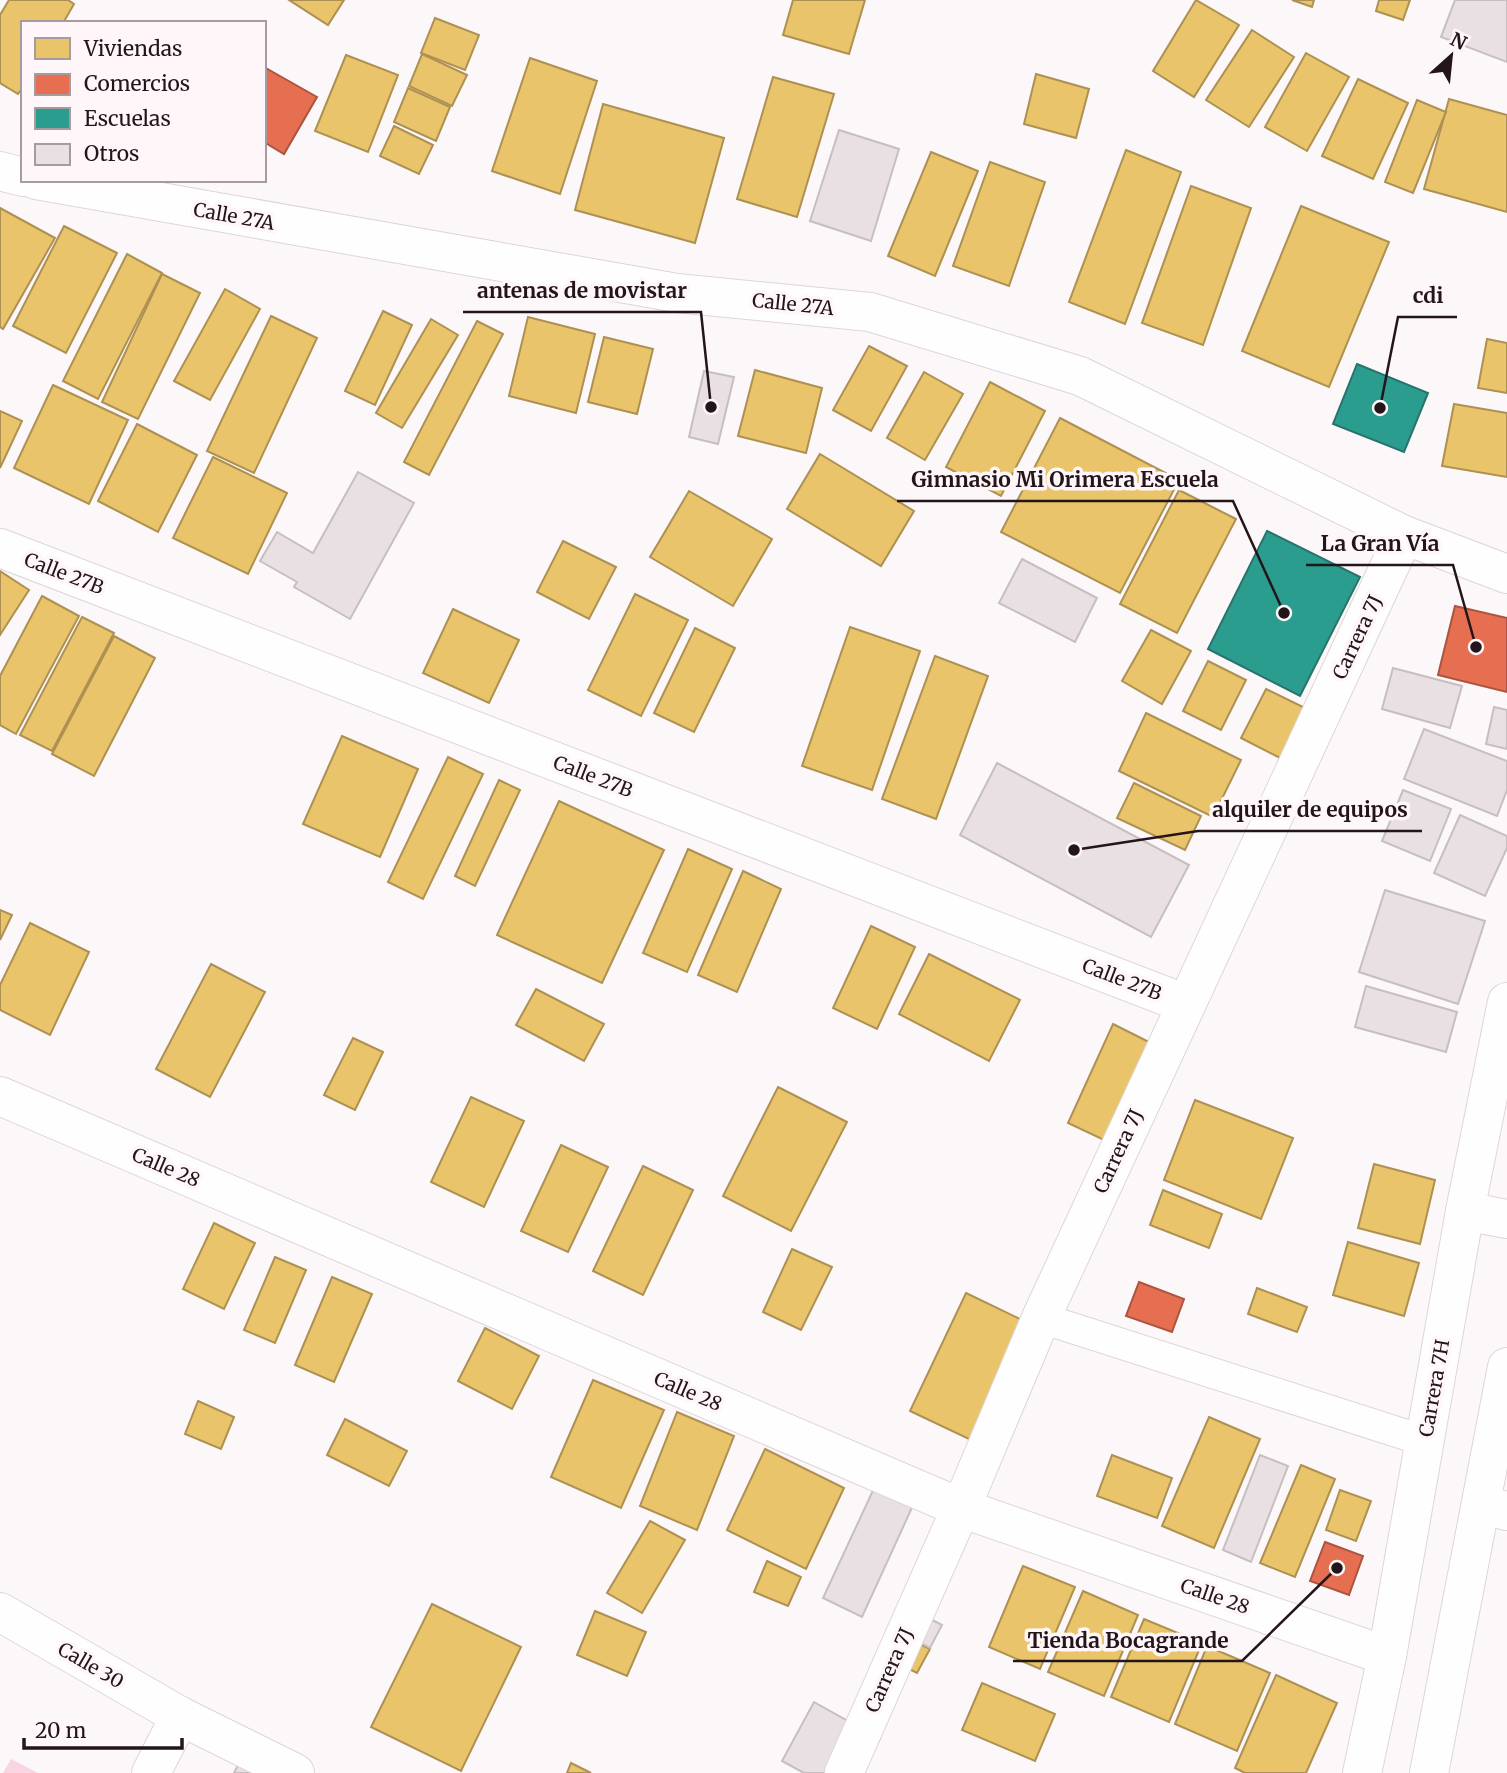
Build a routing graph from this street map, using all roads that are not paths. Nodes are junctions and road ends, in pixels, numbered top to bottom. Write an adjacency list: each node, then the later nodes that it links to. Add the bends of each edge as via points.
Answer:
1 (0, 171): 2 (street)
2 (21, 176)
3 (47, 182): 4 (street, Calle 27A, via 677,293 870,312 1080,376)
4 (1404, 535): 6 (street, Calle 27A); 8 (street, Carrera 7J)
5 (0, 548): 8 (street, Calle 27B)
6 (1507, 574)
7 (1507, 1002): 10 (street, Carrera 7H)
8 (1186, 1003): 12 (street, Carrera 7J)
9 (0, 1096): 15 (street, Calle 28)
10 (1465, 1211): 11 (street); 14 (street, Carrera 7H)
11 (1507, 1219)
12 (1041, 1318): 14 (lane); 15 (street, Carrera 7J)
13 (1507, 1367): 16 (street)
14 (1424, 1440): 18 (street, Carrera 7H)
15 (961, 1508): 18 (street, Calle 28); 22 (street, Carrera 7J)
16 (1494, 1508): 24 (street)
17 (0, 1612): 19 (street, Calle 30)
18 (1387, 1656): 23 (street, Carrera 7H)
19 (180, 1716): 20 (street); 21 (street, Calle 30)
20 (151, 1773)
21 (295, 1773)
22 (844, 1773)
23 (1362, 1773)
24 (1429, 1773)

